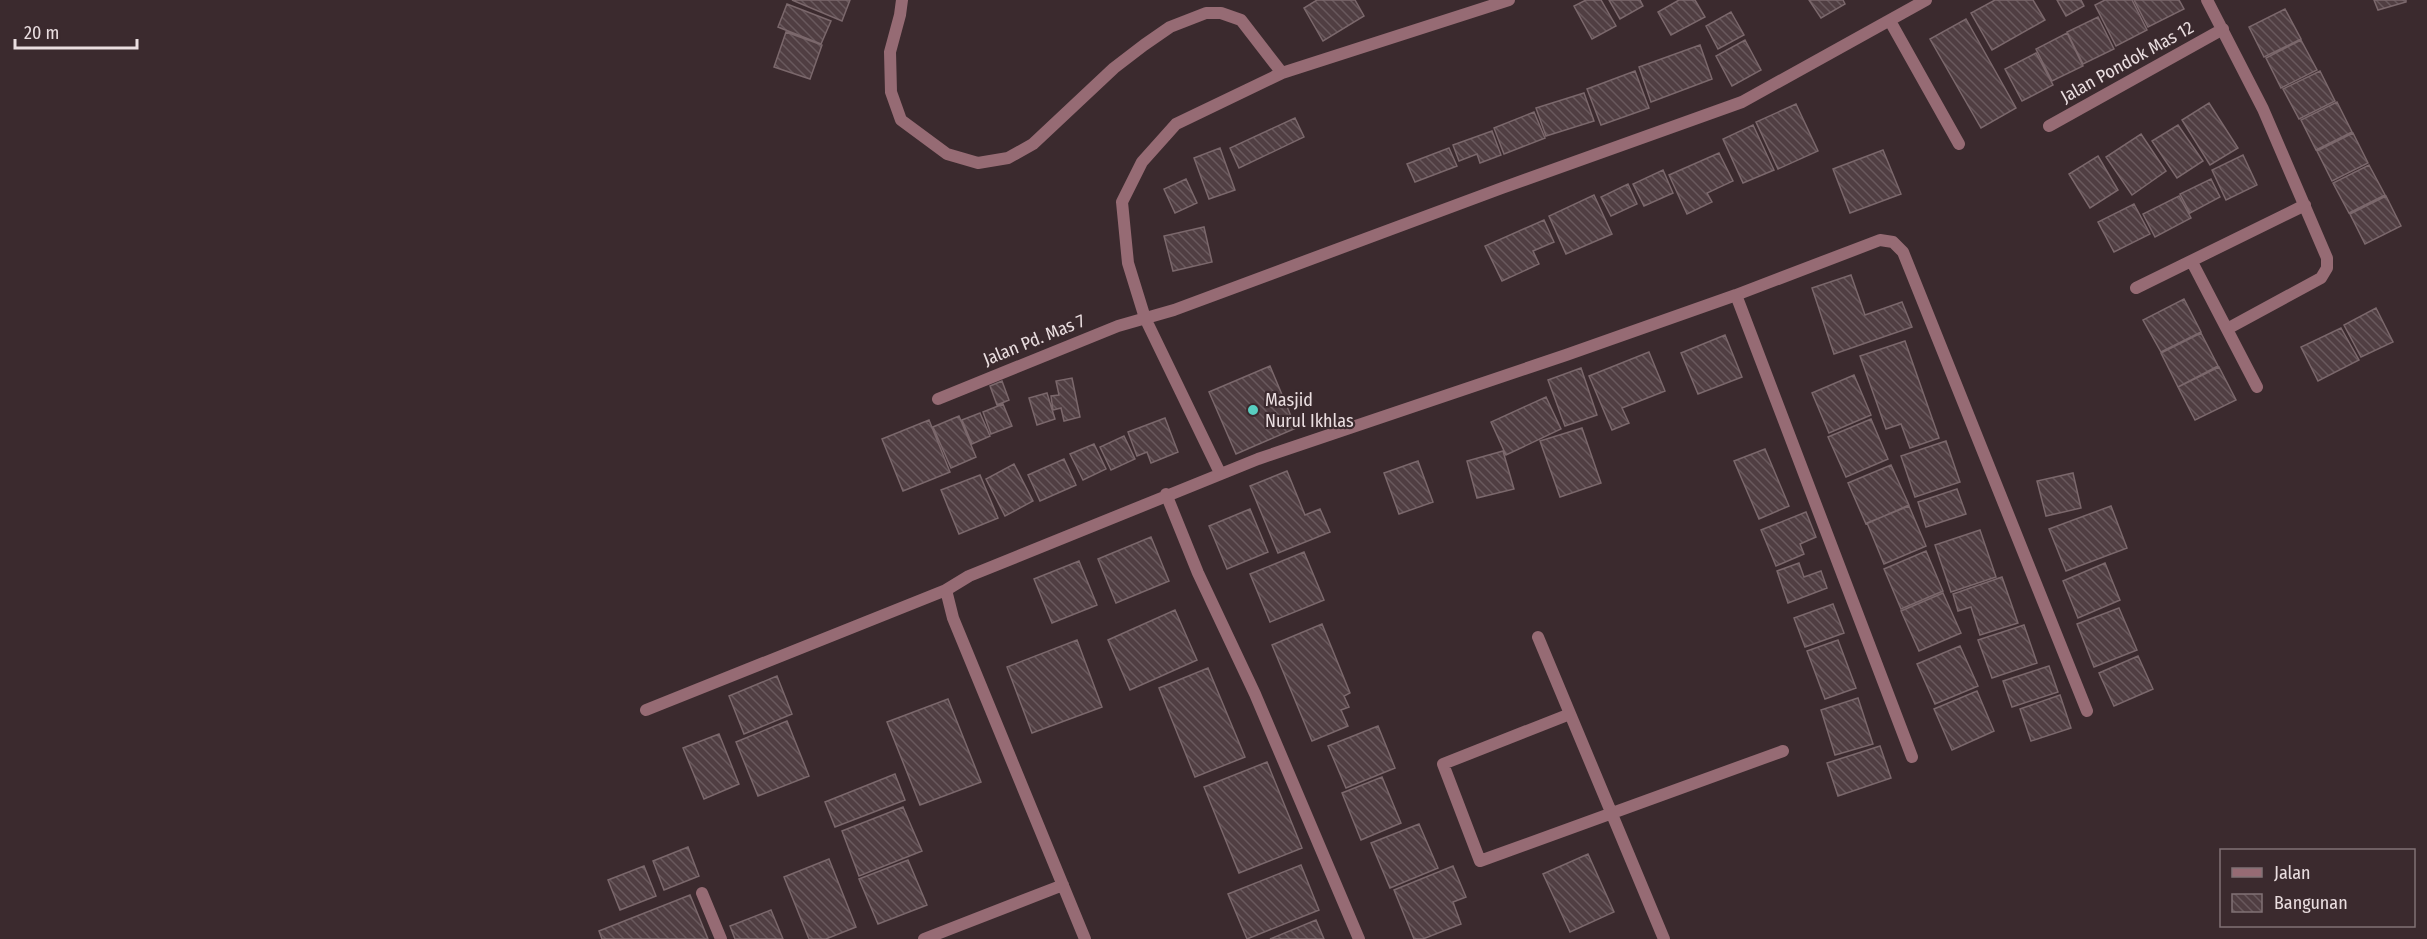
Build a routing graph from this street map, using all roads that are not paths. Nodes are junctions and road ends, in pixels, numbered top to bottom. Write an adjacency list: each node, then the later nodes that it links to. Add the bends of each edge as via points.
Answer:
1 (902, 0): 8 (street, via 890,52 891,92 901,120 948,154 978,163 1008,158 1033,144 1144,45 1170,27 1206,13 1241,20)
2 (1509, 0): 5 (street)
3 (1926, 0): 6 (street, Jalan Pd. Mas 7)
4 (2207, 0): 7 (street)
5 (1490, 3): 8 (street)
6 (1890, 21): 10 (street); 15 (street, Jalan Pd. Mas 7, via 1742,102)
7 (2223, 29): 9 (street, Jalan Pondok Mas 12); 11 (street)
8 (1282, 73): 15 (street, via 1176,124 1142,162 1122,202 1128,263)
9 (2049, 126)
10 (1959, 144)
11 (2305, 205): 12 (street); 16 (street, via 2327,258 2327,268 2320,278)
12 (2192, 262): 13 (street); 16 (street)
13 (2136, 288)
14 (1736, 295): 19 (street); 24 (street, via 1880,240 1887,239 1899,247); 27 (street)
15 (1145, 318): 18 (street, Jalan Pd. Mas 7); 19 (street)
16 (2227, 329): 17 (street)
17 (2257, 387)
18 (938, 399)
19 (1220, 473): 20 (street)
20 (1166, 494): 21 (street, via 969,576); 34 (street)
21 (946, 590): 23 (street); 29 (street, via 953,618)
22 (1538, 637): 25 (street)
23 (646, 710)
24 (2087, 711)
25 (1570, 714): 28 (street); 28 (street, via 1443,764 1480,861)
26 (1783, 751): 28 (street)
27 (1912, 757)
28 (1612, 813): 35 (street)
29 (1063, 885): 32 (street); 33 (street)
30 (702, 893): 31 (street)
31 (721, 939)
32 (924, 939)
33 (1085, 939)
34 (1359, 939)
35 (1664, 939)

